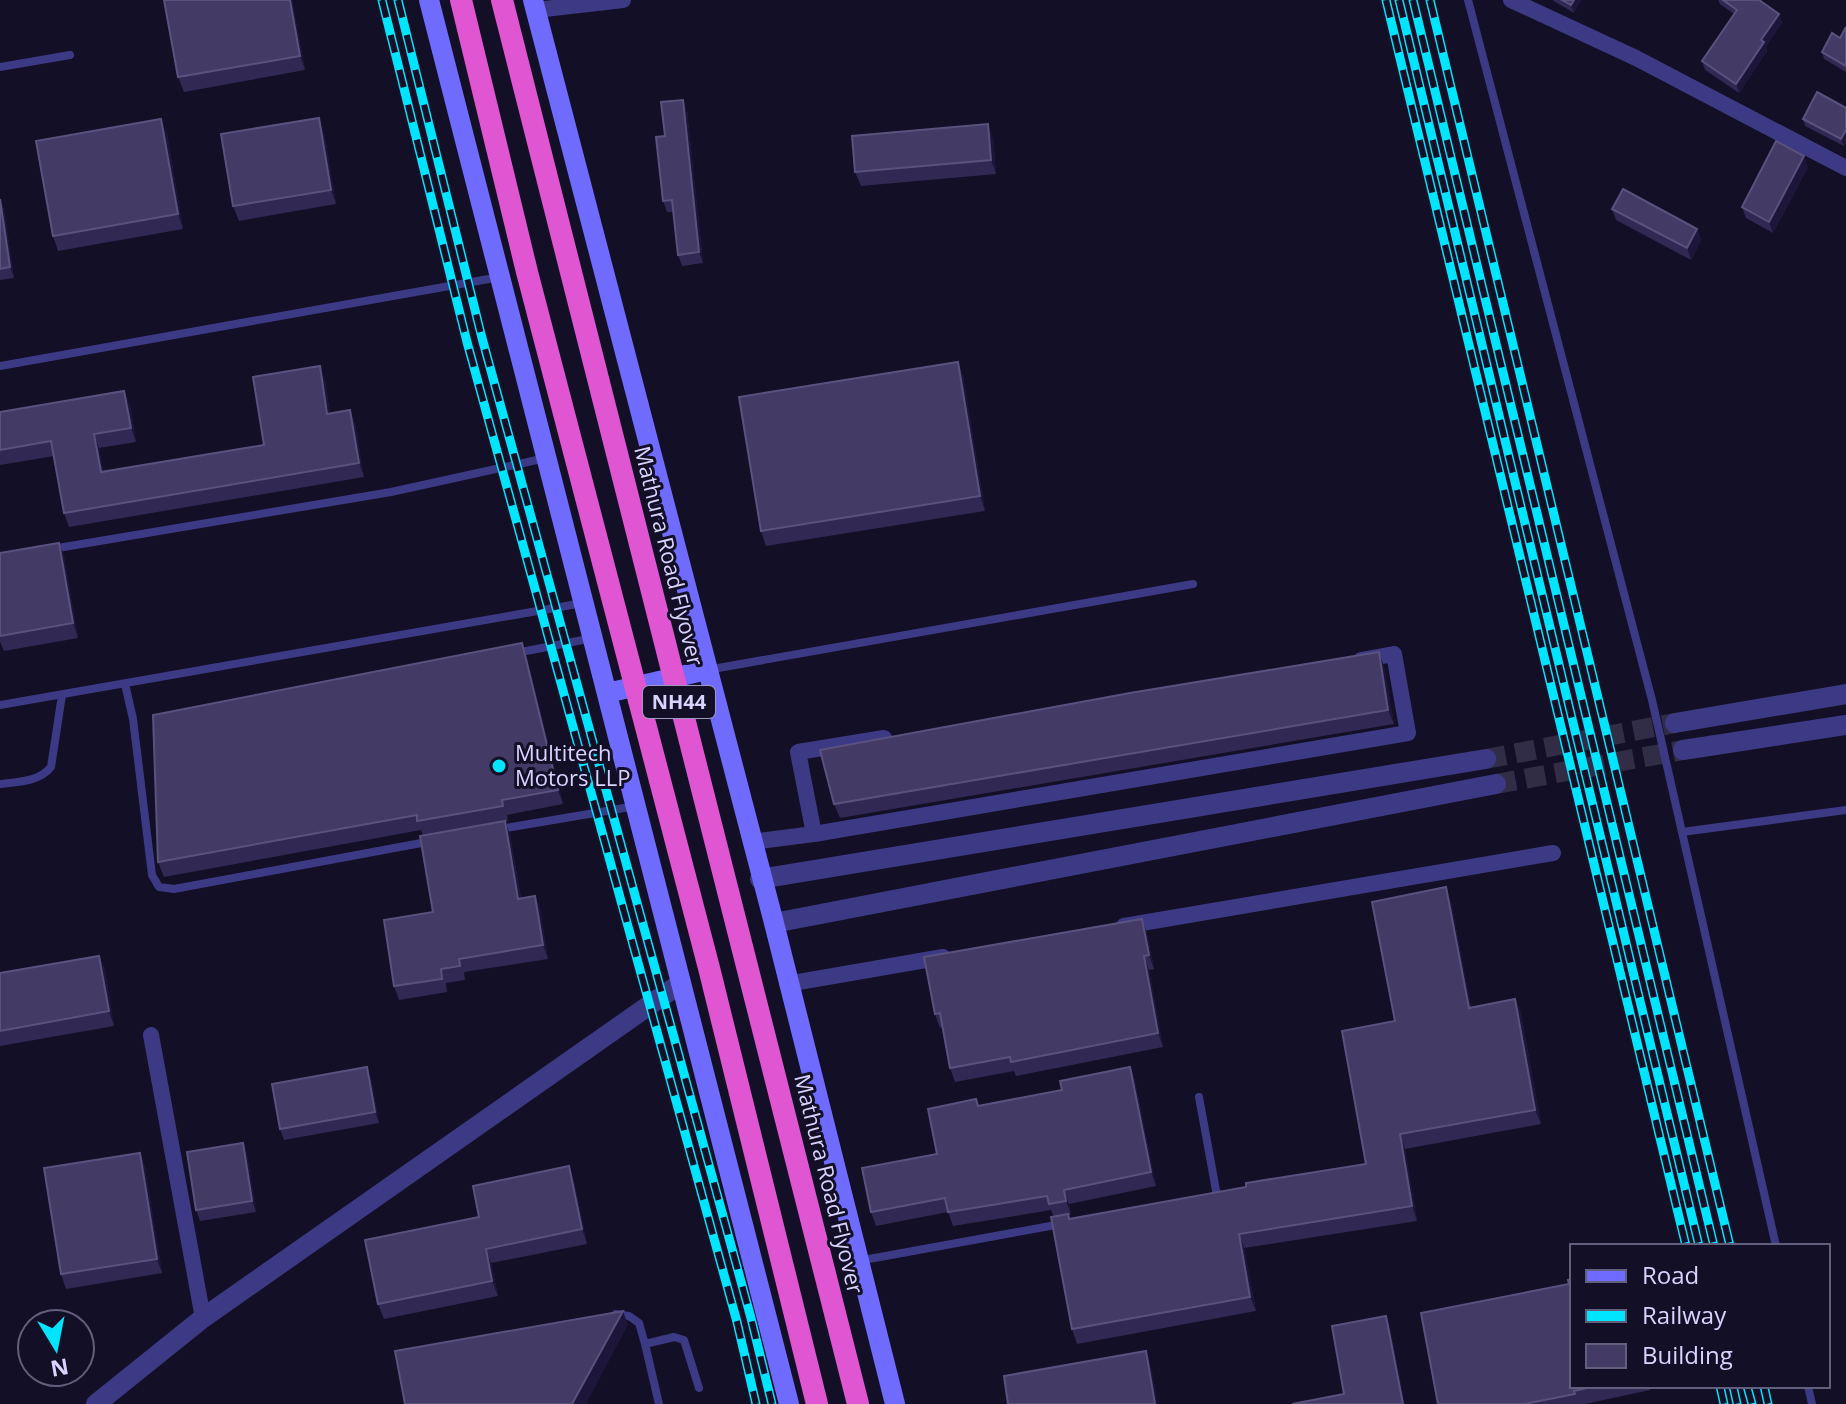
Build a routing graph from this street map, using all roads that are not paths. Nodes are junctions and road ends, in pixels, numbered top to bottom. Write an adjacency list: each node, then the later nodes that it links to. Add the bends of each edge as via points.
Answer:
1 (429, 0): 11 (main road)
2 (461, 0): 62 (highway, NH44)
3 (502, 0): 63 (highway, Mathura Road Flyover / NH44)
4 (623, 0): 7 (street)
5 (1468, 0): 36 (lane)
6 (1511, 0): 10 (street, via 1636,58)
7 (534, 5): 20 (main road)
8 (70, 55): 9 (lane)
9 (0, 67)
10 (1846, 168)
11 (501, 277): 12 (lane); 13 (main road)
12 (0, 366)
13 (547, 458): 14 (lane, via 391,492); 16 (main road)
14 (47, 550)
15 (1193, 584): 20 (lane)
16 (584, 603): 17 (main road); 21 (lane)
17 (593, 638): 18 (lane); 22 (main road)
18 (507, 655)
19 (1347, 662): 37 (street, via 1394,654 1408,733)
20 (707, 670): 22 (main road); 39 (main road)
21 (125, 684): 24 (lane); 38 (lane, via 152,875 159,887 174,889)
22 (607, 693): 33 (main road)
23 (1846, 694): 26 (street)
24 (62, 695): 25 (lane); 31 (lane, via 51,767 36,778)
25 (0, 705)
26 (1675, 723)
27 (1846, 725): 29 (street)
28 (908, 734): 37 (street, via 798,752)
29 (1683, 750)
30 (1486, 759): 41 (street)
31 (0, 784)
32 (1496, 784): 42 (street)
33 (636, 806): 35 (lane); 45 (main road)
34 (1846, 810): 36 (lane)
35 (496, 830)
36 (1682, 832): 53 (lane)
37 (814, 834): 39 (street)
38 (449, 838)
39 (751, 842): 41 (main road)
40 (1553, 853): 43 (street)
41 (760, 879): 42 (main road)
42 (774, 923): 46 (main road)
43 (1115, 928)
44 (959, 954): 46 (street)
45 (681, 983): 56 (street); 61 (main road)
46 (787, 984): 54 (main road)
47 (151, 1035): 56 (street)
48 (1199, 1097): 50 (lane)
49 (1231, 1193): 50 (lane)
50 (1217, 1196): 51 (lane)
51 (1201, 1198)
52 (1064, 1223): 54 (lane)
53 (1776, 1244)
54 (858, 1261): 64 (main road)
55 (599, 1316): 57 (lane, via 629,1316 639,1323)
56 (203, 1318): 59 (street)
57 (645, 1344): 58 (lane, via 674,1337 684,1340); 60 (lane)
58 (699, 1388)
59 (96, 1404)
60 (659, 1404)
61 (789, 1404)
62 (817, 1404)
63 (858, 1404)
64 (895, 1404)

